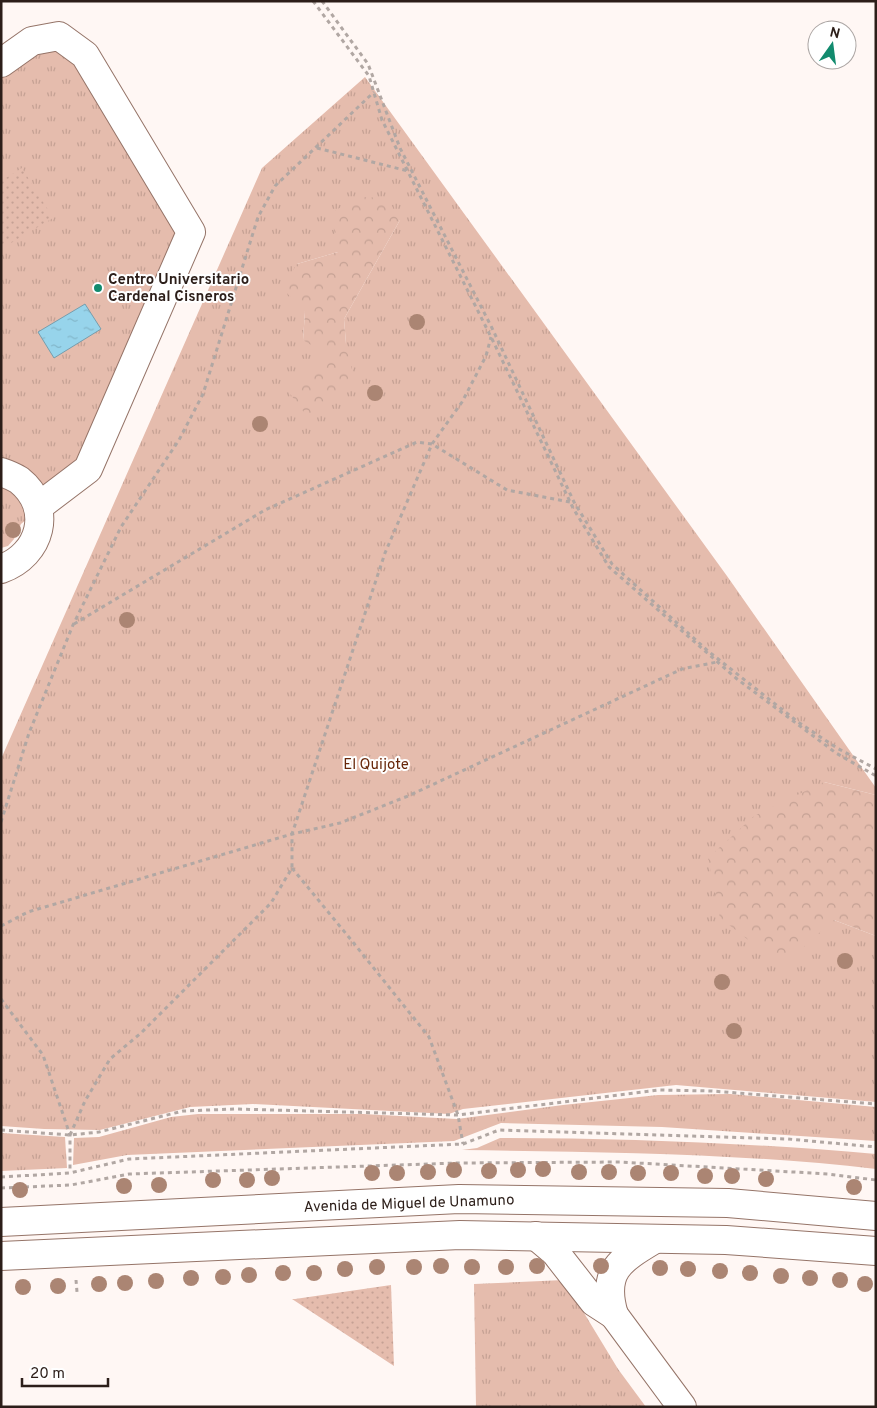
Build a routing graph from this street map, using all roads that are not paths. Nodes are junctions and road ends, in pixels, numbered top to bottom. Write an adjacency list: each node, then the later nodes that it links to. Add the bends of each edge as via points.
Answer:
1 (1, 63): 3 (street, via 32,41 59,36 86,55 192,232 88,469)
2 (1, 472): 3 (street, via 18,479 30,491)
3 (38, 507): 4 (street, via 40,523 28,552 17,562)
4 (1, 568)
5 (876, 1216): 6 (street, Avenida de Miguel de Unamuno, via 728,1203 459,1199)
6 (1, 1222)
7 (536, 1236): 8 (street); 10 (street, via 460,1235); 11 (street, via 555,1252 594,1302)
8 (655, 1239): 9 (street, via 726,1240); 11 (street, via 636,1250 613,1272 609,1286)
9 (876, 1251)
10 (1, 1256)
11 (614, 1315): 12 (street)
12 (682, 1407)

